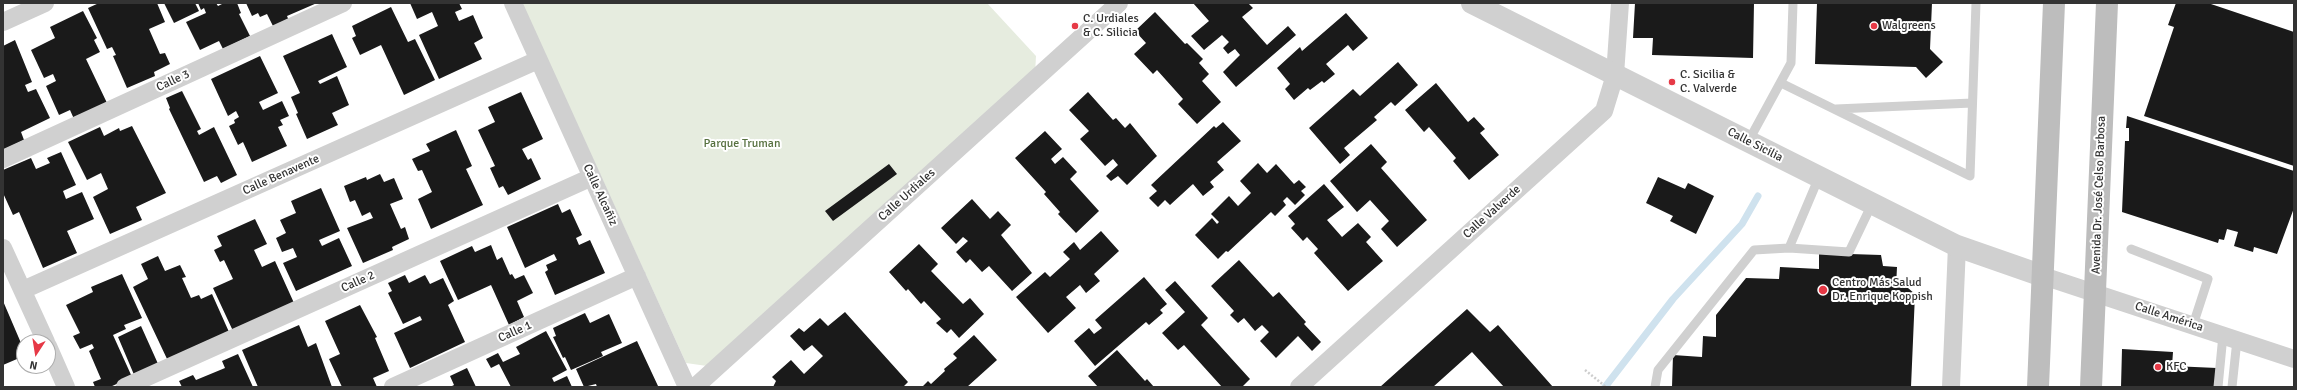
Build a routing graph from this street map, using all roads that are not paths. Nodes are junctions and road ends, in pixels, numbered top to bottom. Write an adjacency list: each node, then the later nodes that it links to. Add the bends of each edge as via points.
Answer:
1 (45, 3): 11 (street)
2 (343, 3): 18 (street, Calle 3)
3 (513, 3): 12 (street, Calle Alcañiz)
4 (1119, 3): 39 (street, Calle Urdiales)
5 (1472, 3): 13 (street, Calle Sicilia)
6 (1620, 3): 13 (street, Calle Valverde)
7 (1793, 3): 14 (lane, via 1791,63)
8 (1976, 3): 15 (lane)
9 (2054, 3): 27 (main road)
10 (2107, 3): 29 (main road, Avenida Dr. José Celso Barbosa)
11 (3, 22)
12 (538, 60): 19 (street, Calle Alcañiz); 28 (street, Calle Benavente)
13 (1615, 76): 17 (street, Calle Sicilia); 40 (street, Calle Valverde, via 1604,111)
14 (1781, 83): 16 (lane); 17 (lane)
15 (1972, 103): 16 (lane); 16 (lane, via 1970,176)
16 (1833, 109)
17 (1748, 142): 20 (street, Calle Sicilia)
18 (3, 159)
19 (592, 177): 26 (street, Calle Alcañiz); 36 (street, Calle 2)
20 (1819, 177): 21 (street, Calle Sicilia); 24 (lane)
21 (1872, 204): 22 (street, Calle Sicilia); 24 (lane, via 1849,252)
22 (1957, 246): 27 (street, Calle Sicilia); 42 (street)
23 (3, 248): 28 (street)
24 (1789, 248): 41 (lane, via 1754,250 1658,370)
25 (2131, 249): 30 (lane, via 2208,279)
26 (637, 276): 37 (street, Calle 1); 38 (street, Calle Alcañiz)
27 (2043, 276): 29 (street, Calle América); 43 (main road)
28 (23, 290): 31 (street)
29 (2096, 293): 30 (street, Calle América); 44 (main road, Avenida Dr. José Celso Barbosa)
30 (2193, 325): 32 (street, Calle América)
31 (42, 334)
32 (2230, 338): 33 (street, Calle América); 45 (lane); 46 (lane)
33 (2294, 359)
34 (56, 364): 35 (street)
35 (66, 387)
36 (125, 387)
37 (393, 387)
38 (687, 387)
39 (695, 387)
40 (1299, 387)
41 (1655, 387)
42 (1951, 387)
43 (2038, 387)
44 (2091, 387)
45 (2218, 387)
46 (2232, 387)

